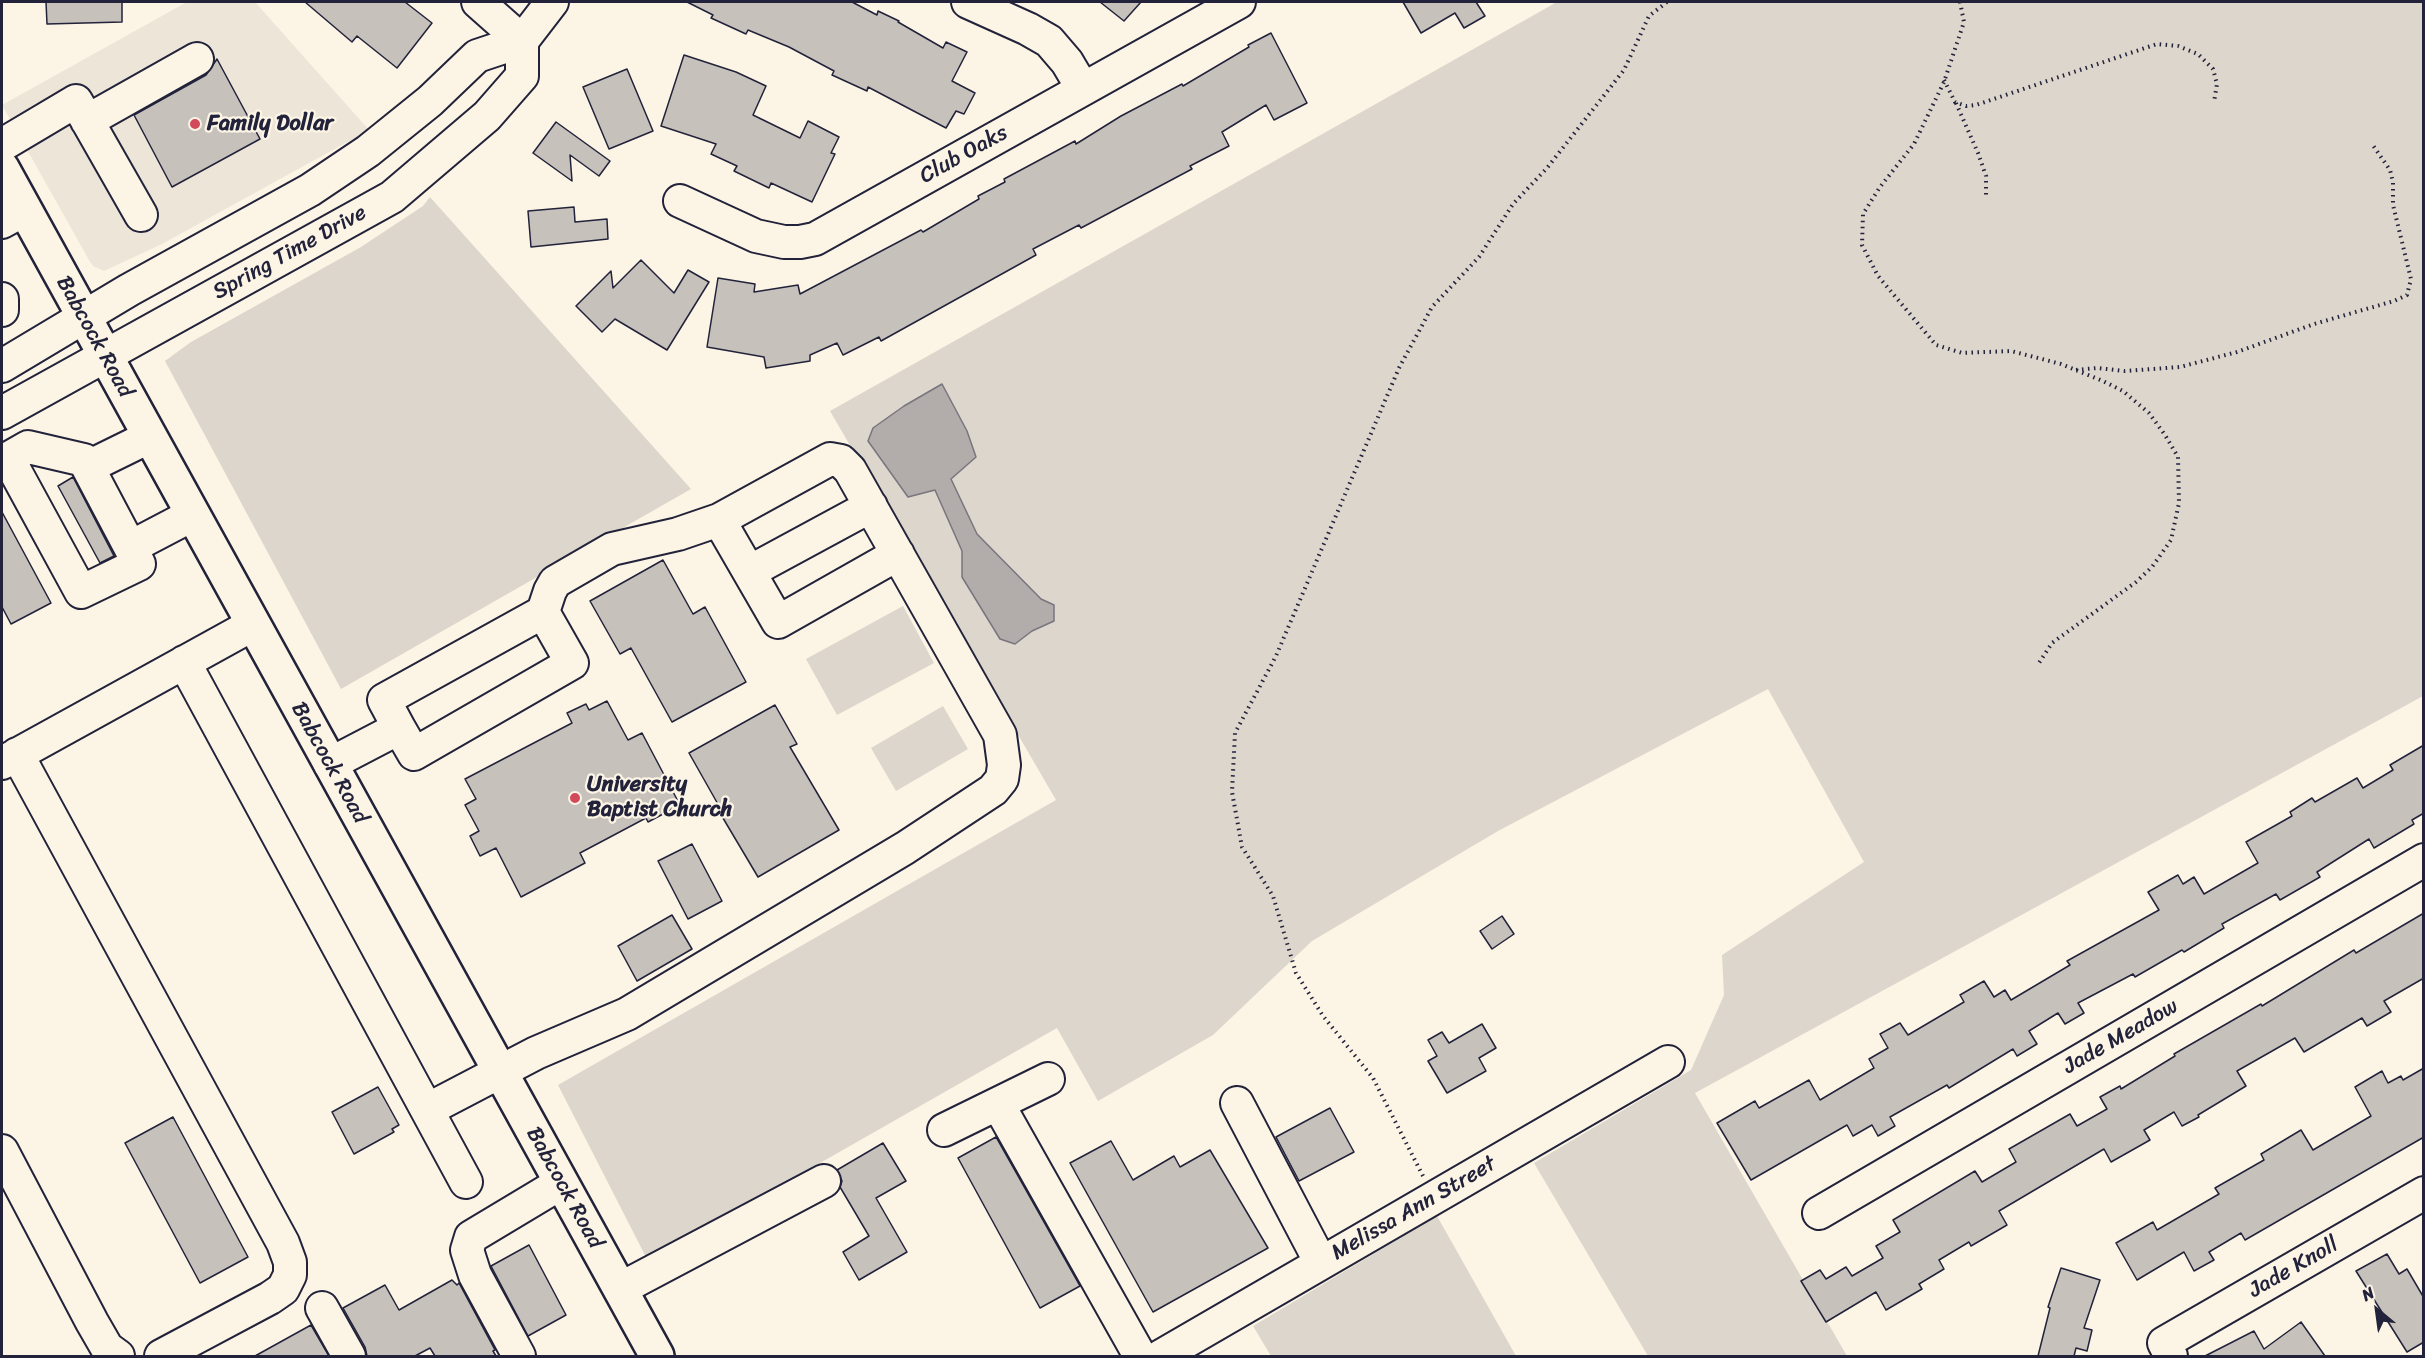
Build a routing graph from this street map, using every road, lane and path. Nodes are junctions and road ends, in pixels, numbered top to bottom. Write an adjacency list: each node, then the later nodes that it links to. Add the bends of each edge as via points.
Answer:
1 (478, 2): 7 (street)
2 (552, 2): 7 (street)
3 (968, 2): 10 (street, via 1049,41)
4 (1239, 2): 10 (street, Club Oaks)
5 (1667, 2): 57 (path, via 1649,16 1623,70 1547,168 1513,204 1479,257 1432,307 1399,368 1276,656 1235,732 1232,792 1242,847 1273,896 1296,973 1323,1016 1373,1078)
6 (1960, 2): 9 (path, via 1964,22)
7 (522, 41): 23 (street, Spring Time Drive, via 477,56 368,152 310,190); 24 (street, Spring Time Drive, via 522,76 487,116 392,197)
8 (197, 59): 13 (street)
9 (1944, 80): 11 (path); 26 (path, via 1914,144 1863,214 1862,245 1878,276 1936,345 1962,353 2011,351)
10 (1083, 89): 18 (street, Club Oaks, via 814,239 800,243 756,236)
11 (1955, 102): 12 (path, via 1976,105 2157,44 2178,46 2198,54 2213,69 2217,84); 17 (path, via 1986,176)
12 (2214, 102)
13 (87, 121): 15 (street, via 76,101); 19 (street)
14 (2372, 144): 26 (path, via 2390,170 2393,205 2411,279 2407,295 2180,367)
15 (2, 145)
16 (2, 168): 20 (main road, Babcock Road)
17 (1986, 195)
18 (680, 201)
19 (141, 215)
20 (13, 216): 23 (main road, Babcock Road)
21 (2, 299): 22 (street)
22 (2, 310)
23 (84, 318): 24 (main road, Babcock Road); 25 (street, Spring Time Drive)
24 (105, 356): 27 (street, Spring Time Drive); 28 (main road, Babcock Road)
25 (2, 366)
26 (2075, 370): 40 (path, via 2124,391 2149,413 2178,457 2179,503 2171,540 2152,567 2052,642)
27 (5, 412): 29 (street)
28 (149, 436): 30 (street); 32 (main road, Babcock Road)
29 (13, 456): 30 (street, via 84,460); 34 (street, via 81,592 140,564)
30 (88, 467): 34 (street)
31 (871, 506): 33 (street, via 850,470 841,461 830,459); 35 (street); 36 (street)
32 (192, 516): 34 (street); 38 (main road, Babcock Road)
33 (719, 520): 36 (street); 37 (street, via 612,549 555,582)
34 (131, 547)
35 (898, 554): 36 (street, via 778,622); 46 (street, via 1000,735 1002,779 993,790 905,848 627,1014)
36 (749, 572)
37 (543, 612): 41 (street, via 384,700); 41 (street, via 572,663 414,754)
38 (252, 625): 39 (street); 43 (main road, Babcock Road)
39 (184, 662): 42 (street); 50 (street)
40 (2037, 666)
41 (399, 728): 43 (street)
42 (9, 758): 64 (street, via 283,1243 290,1262 290,1275 283,1289)
43 (330, 764): 46 (main road, Babcock Road)
44 (2424, 860): 58 (street, Jade Meadow)
45 (1668, 1062): 57 (street, Melissa Ann Street)
46 (500, 1072): 50 (street); 55 (main road, Babcock Road)
47 (1048, 1079): 49 (street)
48 (1237, 1103): 59 (street)
49 (998, 1104): 51 (street); 68 (street)
50 (427, 1110): 54 (street)
51 (944, 1130)
52 (2, 1151): 63 (street, via 92,1322 108,1348)
53 (824, 1181): 60 (street)
54 (466, 1182)
55 (561, 1183): 60 (main road, Babcock Road); 66 (street, via 471,1237 467,1250 475,1275)
56 (2423, 1195): 62 (street, Jade Knoll)
57 (1433, 1198): 59 (street, Melissa Ann Street)
58 (1819, 1213)
59 (1321, 1263): 69 (street, Melissa Ann Street)
60 (620, 1289): 67 (main road, Babcock Road)
61 (322, 1308): 65 (street)
62 (2168, 1350)
63 (118, 1356)
64 (161, 1356)
65 (349, 1356)
66 (519, 1356)
67 (657, 1356)
68 (1140, 1356)
69 (1161, 1356)

